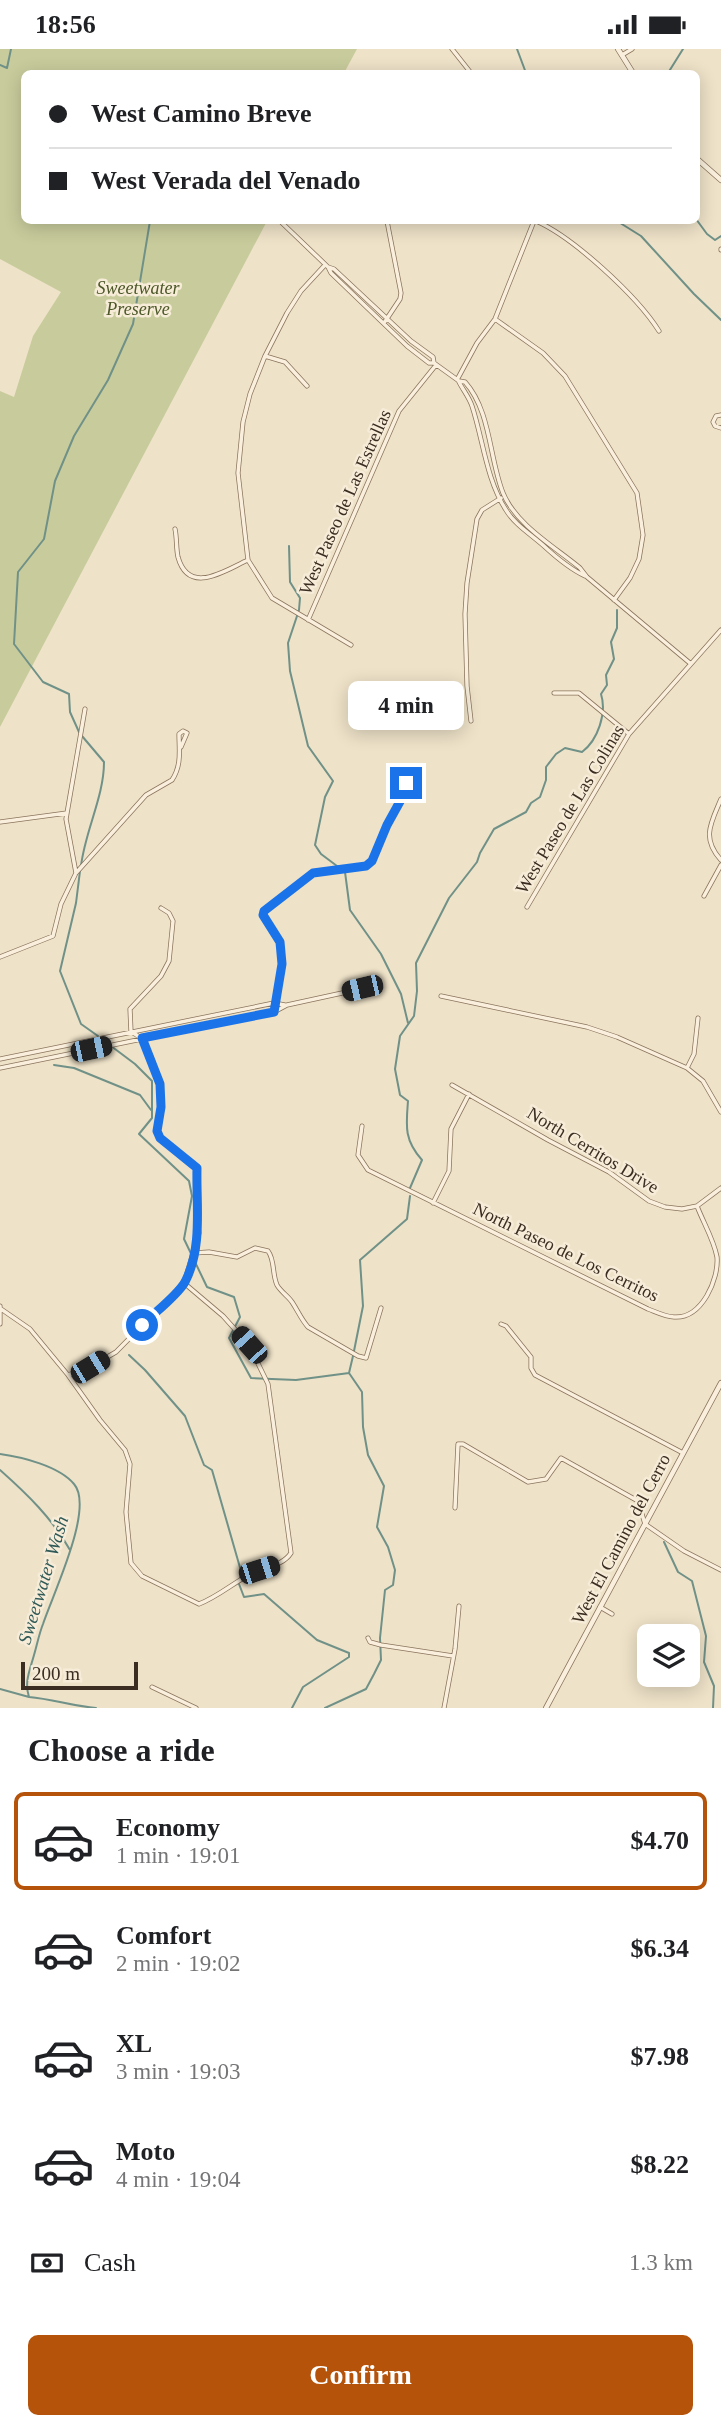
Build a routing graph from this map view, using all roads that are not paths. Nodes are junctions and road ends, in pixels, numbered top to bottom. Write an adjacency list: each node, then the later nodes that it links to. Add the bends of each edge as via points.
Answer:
1 (452, 49): 5 (street)
2 (618, 49): 4 (street)
3 (632, 49): 4 (street)
4 (621, 55): 6 (street)
5 (469, 70)
6 (631, 70)
7 (700, 162): 8 (street)
8 (721, 180)
9 (283, 224): 13 (street)
10 (388, 224): 14 (street, via 401,293)
11 (534, 224): 15 (street)
12 (541, 224): 17 (street, via 559,233 623,288)
13 (326, 266): 14 (street); 16 (street); 18 (street, via 292,306)
14 (388, 319): 16 (street); 19 (street)
15 (495, 319): 20 (street); 27 (street, via 543,353 565,376 637,493 643,535 639,559)
16 (384, 323): 19 (street)
17 (659, 331)
18 (265, 356): 21 (street, via 285,362); 26 (street, via 250,394 239,453)
19 (435, 364): 20 (street); 28 (street, West Paseo de Las Estrellas, via 399,411)
20 (458, 379): 24 (street, via 473,408)
21 (307, 386)
22 (721, 415): 23 (street, via 713,421)
23 (721, 428)
24 (502, 497): 27 (street, via 516,523); 36 (street, via 477,519 467,583)
25 (174, 529): 26 (street, via 179,559 195,577 218,576)
26 (248, 560): 28 (street, via 272,597)
27 (614, 600): 33 (street)
28 (308, 620): 32 (street)
29 (721, 630): 30 (street, West Paseo de Las Colinas)
30 (716, 637): 31 (street); 33 (street, West Paseo de Las Colinas)
31 (721, 641)
32 (351, 645)
33 (691, 664): 37 (street, West Paseo de Las Colinas)
34 (554, 693): 37 (street, via 579,693)
35 (85, 709): 41 (street)
36 (471, 721)
37 (629, 734): 47 (street, West Paseo de Las Colinas)
38 (181, 747): 45 (street, via 173,780 146,795)
39 (721, 799): 43 (street, via 709,840)
40 (396, 806): 40 (street, via 406,794 406,783 400,785); 52 (street, via 366,866 313,873 264,911 280,942 282,964)
41 (67, 813): 42 (street); 45 (street)
42 (0, 822)
43 (721, 860)
44 (721, 866): 46 (street)
45 (76, 873): 49 (street, via 53,936)
46 (704, 896)
47 (527, 907)
48 (161, 908): 56 (street, via 173,921 169,961 130,1009)
49 (0, 957)
50 (379, 985): 53 (street)
51 (441, 996): 60 (street, via 587,1027)
52 (274, 1003): 53 (street); 54 (street); 56 (street)
53 (287, 1005): 54 (street)
54 (274, 1012): 57 (street)
55 (698, 1018): 60 (street, via 694,1054)
56 (131, 1032): 57 (street); 58 (street)
57 (142, 1038): 59 (street); 68 (street, via 160,1084 157,1131 197,1168 199,1233)
58 (0, 1059)
59 (0, 1068)
60 (687, 1068): 63 (street, via 703,1081)
61 (452, 1085): 62 (street, North Cerritos Drive)
62 (469, 1094): 66 (street, via 451,1129 449,1171); 67 (street, North Cerritos Drive, via 609,1172 649,1201 674,1208)
63 (721, 1112)
64 (362, 1126): 66 (street, North Paseo de Los Cerritos, via 358,1155 368,1170)
65 (721, 1188): 67 (street)
66 (432, 1203): 67 (street, North Paseo de Los Cerritos, via 675,1318 699,1305 715,1281 716,1254)
67 (697, 1206)
68 (194, 1253): 69 (street); 71 (street, via 237,1257 255,1248 268,1251 278,1286 308,1327 358,1356 369,1355)
69 (184, 1283): 74 (street, via 116,1352); 74 (street, via 249,1345 268,1384 291,1553 280,1563 243,1577 198,1604 142,1576 131,1563 126,1512 130,1464)
70 (0, 1307): 72 (street); 74 (street, via 30,1329)
71 (381, 1308)
72 (0, 1324)
73 (501, 1324): 76 (street, via 531,1357 536,1375)
74 (68, 1375)
75 (721, 1383): 76 (street, West El Camino del Cerro)
76 (683, 1453): 78 (street, West El Camino del Cerro)
77 (455, 1508): 78 (street, via 456,1445 461,1443 528,1482 546,1479 561,1458 638,1501)
78 (645, 1524): 79 (street); 81 (street, West El Camino del Cerro)
79 (721, 1570)
80 (459, 1606): 84 (street)
81 (600, 1607): 82 (street, West El Camino del Cerro); 88 (street, West El Camino del Cerro)
82 (612, 1614)
83 (368, 1638): 84 (street, via 381,1646)
84 (454, 1656): 87 (street)
85 (152, 1687): 86 (street)
86 (196, 1708)
87 (444, 1708)
88 (546, 1708)

